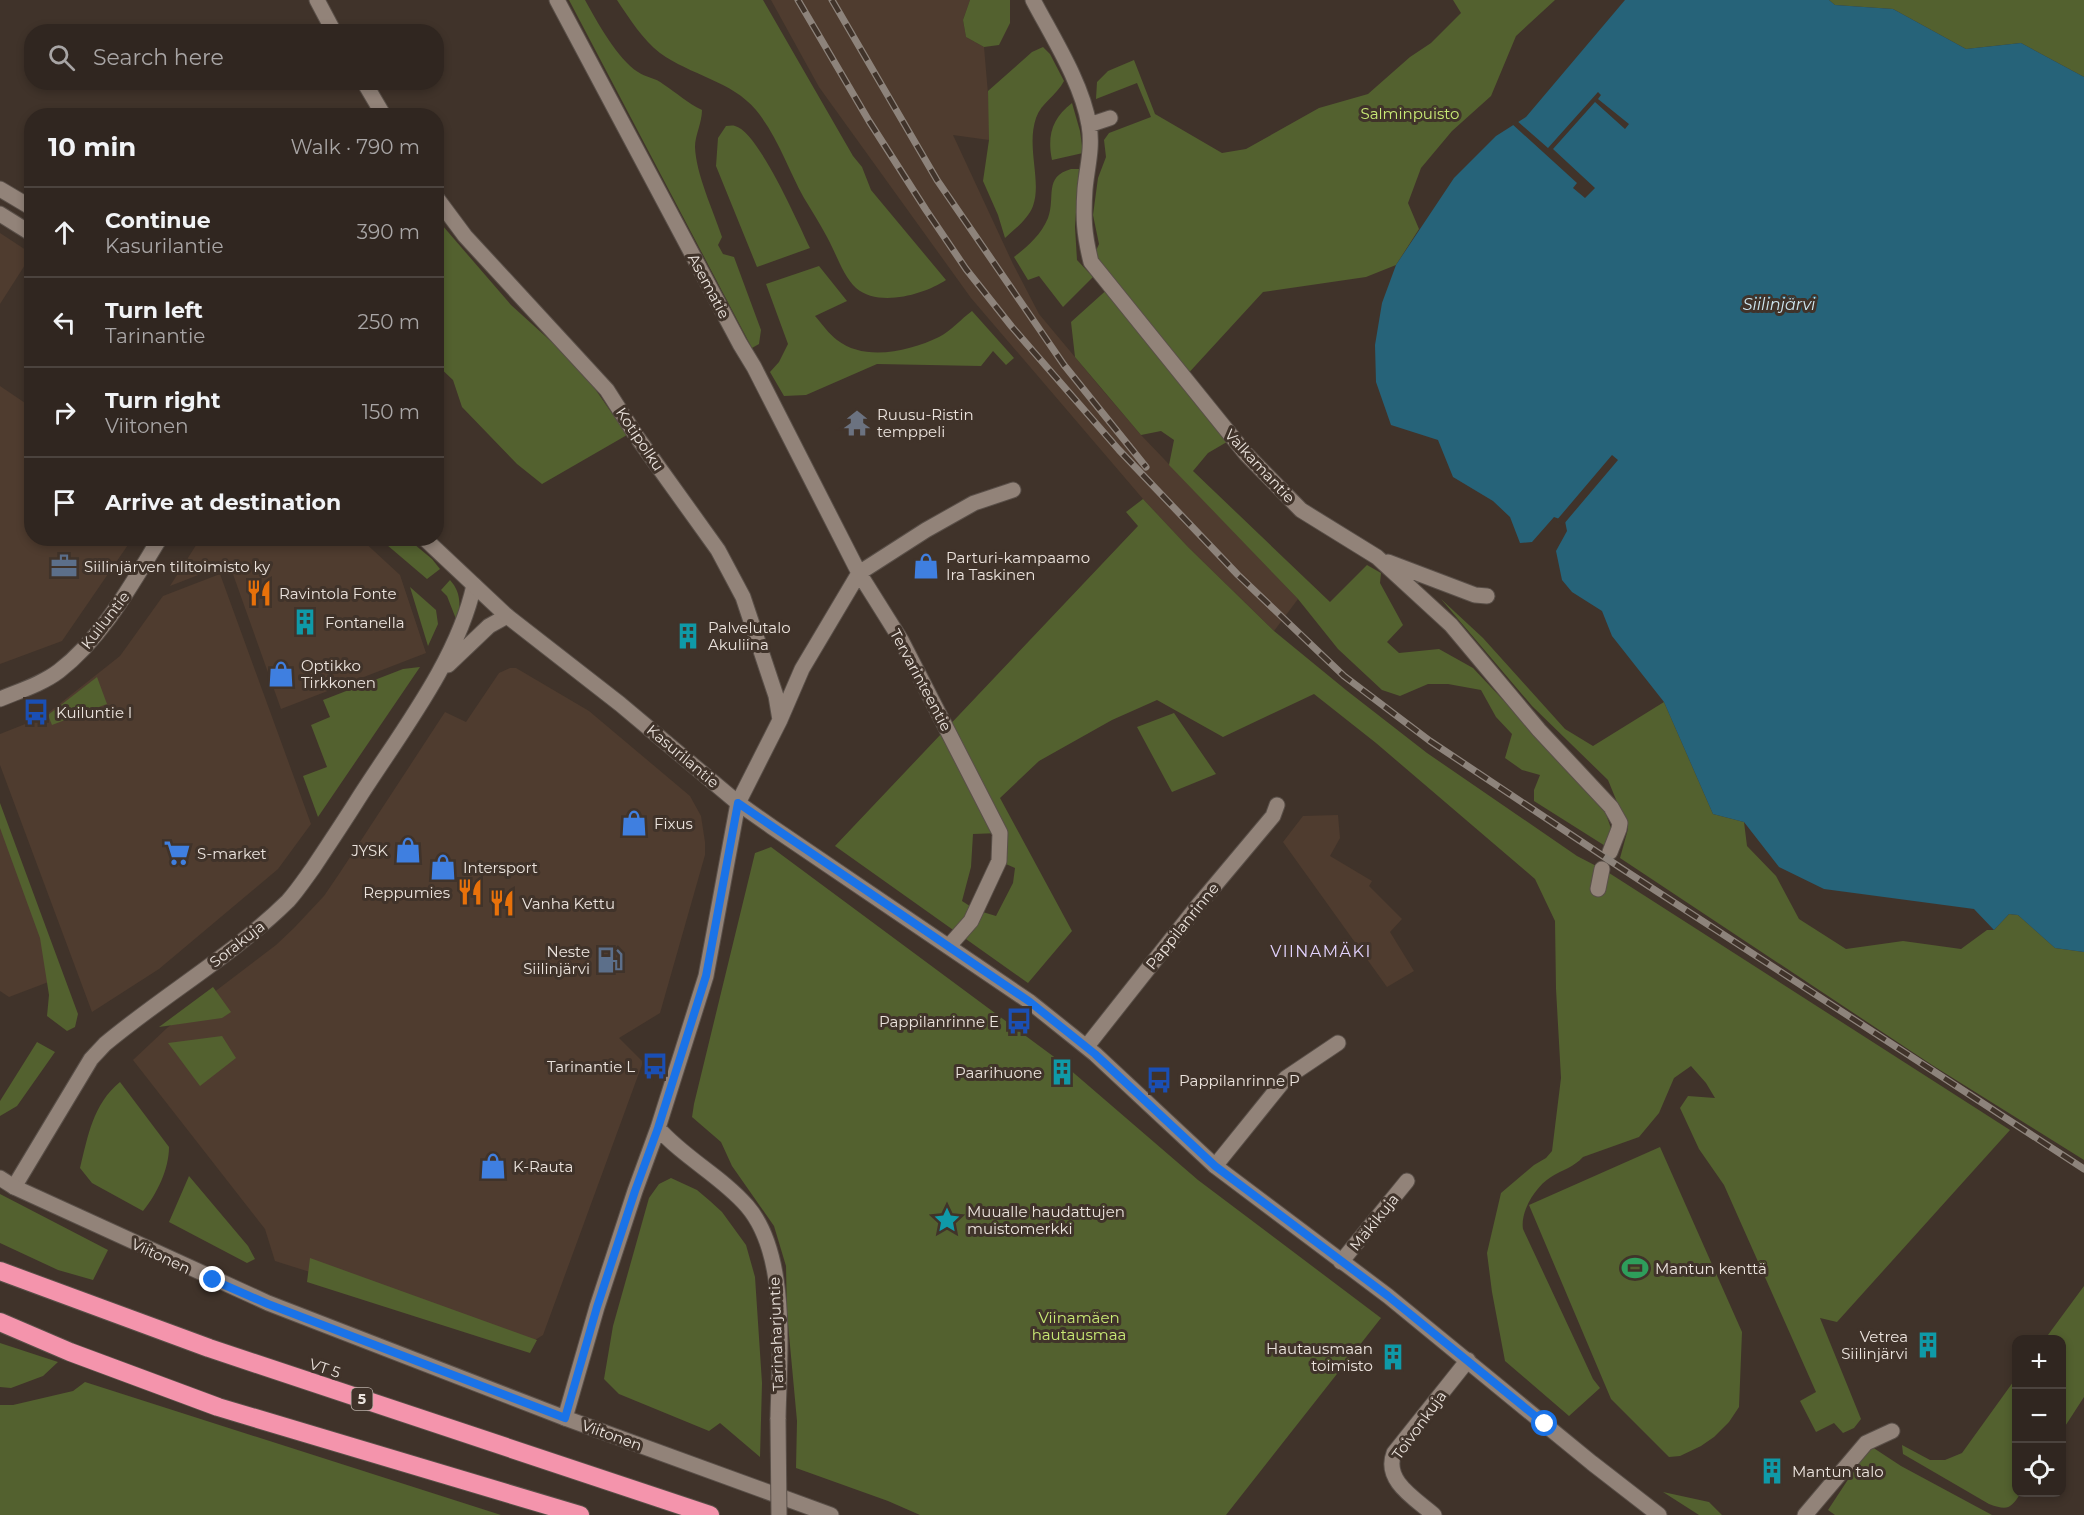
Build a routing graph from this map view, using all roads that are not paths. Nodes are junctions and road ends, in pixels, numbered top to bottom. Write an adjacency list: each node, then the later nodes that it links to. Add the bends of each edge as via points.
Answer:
1 (317, 0): 4 (street)
2 (557, 0): 18 (street, Asematie, via 754,367)
3 (1033, 0): 8 (street, Valkamantie, via 1078,88)
4 (330, 24)
5 (369, 90): 6 (street)
6 (379, 108)
7 (1110, 118): 8 (street)
8 (1089, 125): 17 (street, Valkamantie, via 1091,156 1083,232 1091,262 1246,454 1301,510)
9 (0, 189): 10 (street)
10 (24, 203)
11 (444, 208): 24 (street, Kotipolku, via 465,236 607,390 718,550 743,597 776,696)
12 (0, 214): 13 (street)
13 (24, 229)
14 (1013, 490): 18 (street, via 974,503)
15 (155, 546): 23 (street, Kuiluntie, via 119,604 86,646 57,672)
16 (433, 546): 19 (street, Kasurilantie)
17 (1377, 557): 20 (street, via 1475,595); 27 (street, Valkamantie, via 1452,625 1539,730 1611,807 1620,823)
18 (859, 573): 24 (street, via 801,669); 30 (street, Tervarinteentie, via 901,640 1000,833 999,861 971,921)
19 (474, 585): 21 (street, Kasurilantie); 22 (street, Sorakuja, via 460,630)
20 (1487, 596)
21 (507, 616): 22 (street, Sorakuja, via 481,633); 25 (street, Kasurilantie)
22 (437, 676): 37 (street, Sorakuja, via 331,842 290,898 215,962 105,1044 91,1059)
23 (0, 699)
24 (780, 720): 25 (street)
25 (738, 803): 30 (street, Kasurilantie); 33 (street, via 706,976)
26 (1277, 805): 32 (street, Pappilanrinne)
27 (1610, 852)
28 (1602, 869): 29 (street)
29 (1598, 889)
30 (949, 946): 32 (street, Kasurilantie)
31 (1338, 1043): 34 (street, via 1286,1078)
32 (1087, 1046): 34 (street, Kasurilantie)
33 (658, 1128): 42 (street, via 597,1307); 46 (street, Tarinaharjuntie, bridge, via 747,1206 768,1245 778,1312)
34 (1215, 1166): 38 (street, Kasurilantie)
35 (0, 1178): 37 (street, Viitonen)
36 (1407, 1181): 38 (street, Mäkikuja)
37 (14, 1187): 42 (street, Viitonen, via 268,1304)
38 (1341, 1262): 41 (street, Kasurilantie)
39 (5, 1272): 45 (highway, VT 5 / 5, via 209,1348)
40 (0, 1322): 44 (highway, via 218,1407)
41 (1468, 1360): 48 (street, Toivonkuja, via 1394,1453 1391,1462 1394,1477 1404,1490); 49 (street, Kasurilantie)
42 (565, 1418): 47 (street, Viitonen)
43 (1892, 1431): 50 (street, via 1866,1443)
44 (580, 1515)
45 (710, 1515)
46 (779, 1515)
47 (831, 1515)
48 (1434, 1515)
49 (1659, 1515)
50 (1805, 1515)

